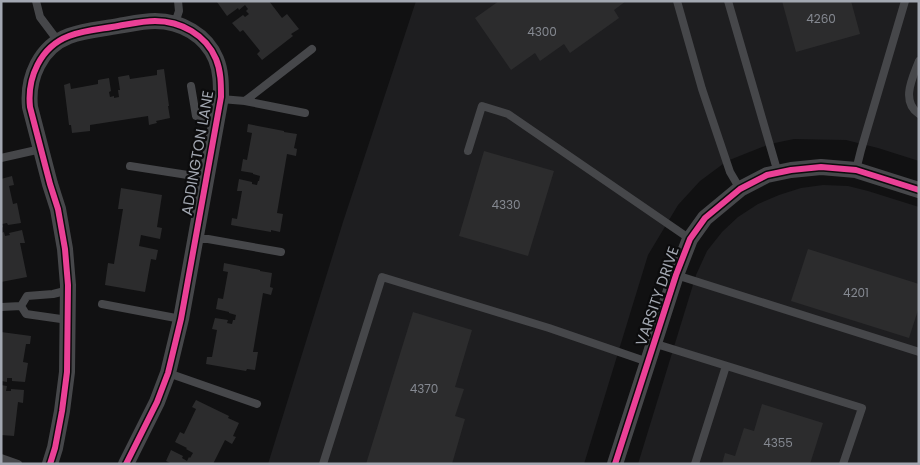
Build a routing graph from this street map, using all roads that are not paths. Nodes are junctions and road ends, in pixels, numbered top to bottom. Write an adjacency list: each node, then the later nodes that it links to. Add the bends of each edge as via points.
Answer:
1 (36, 1): 7 (lane, via 40,17)
2 (178, 1): 6 (lane)
3 (677, 1): 23 (lane, via 702,89 730,172)
4 (728, 1): 21 (lane)
5 (905, 1): 20 (lane)
6 (175, 23): 7 (street, ADDINGTON LANE, via 154,21 83,32); 11 (street, ADDINGTON LANE, via 199,36 216,59 221,78)
7 (58, 41): 16 (street, ADDINGTON LANE, via 47,51 31,80 30,107)
8 (312, 48): 12 (lane)
9 (919, 61): 14 (lane, via 908,95 911,106)
10 (191, 86): 15 (lane, via 196,116)
11 (221, 99): 12 (lane); 15 (street, ADDINGTON LANE)
12 (245, 102): 13 (lane)
13 (305, 112)
14 (919, 114)
15 (216, 122): 22 (street, ADDINGTON LANE)
16 (41, 149): 18 (lane); 29 (street, ADDINGTON LANE, via 58,210)
17 (468, 151): 26 (lane, via 482,106 508,114)
18 (1, 158)
19 (130, 166): 22 (lane)
20 (856, 170): 21 (street, VARSITY DRIVE, via 822,167); 24 (street, VARSITY DRIVE)
21 (778, 173): 23 (street, VARSITY DRIVE)
22 (207, 178): 25 (street, ADDINGTON LANE)
23 (740, 189): 26 (street, VARSITY DRIVE, via 705,218)
24 (919, 190)
25 (195, 239): 27 (lane); 33 (street, ADDINGTON LANE)
26 (690, 239): 28 (street, VARSITY DRIVE)
27 (281, 252)
28 (676, 275): 35 (street, VARSITY DRIVE); 36 (lane)
29 (69, 290): 31 (lane, via 27,296); 34 (street, ADDINGTON LANE)
30 (102, 304): 33 (lane)
31 (21, 306): 32 (lane); 34 (lane, via 26,314)
32 (1, 307)
33 (181, 319): 39 (street, ADDINGTON LANE)
34 (68, 320): 43 (street, ADDINGTON LANE, via 67,372)
35 (653, 343): 37 (street, VARSITY DRIVE); 38 (lane)
36 (919, 352)
37 (648, 362): 45 (lane, via 382,277); 46 (street, VARSITY DRIVE)
38 (726, 366): 47 (lane); 48 (lane, via 862,408)
39 (168, 373): 40 (lane); 44 (street, ADDINGTON LANE)
40 (257, 404)
41 (1, 458): 42 (lane)
42 (18, 464)
43 (50, 464)
44 (126, 464)
45 (323, 464)
46 (615, 464)
47 (695, 464)
48 (843, 464)

